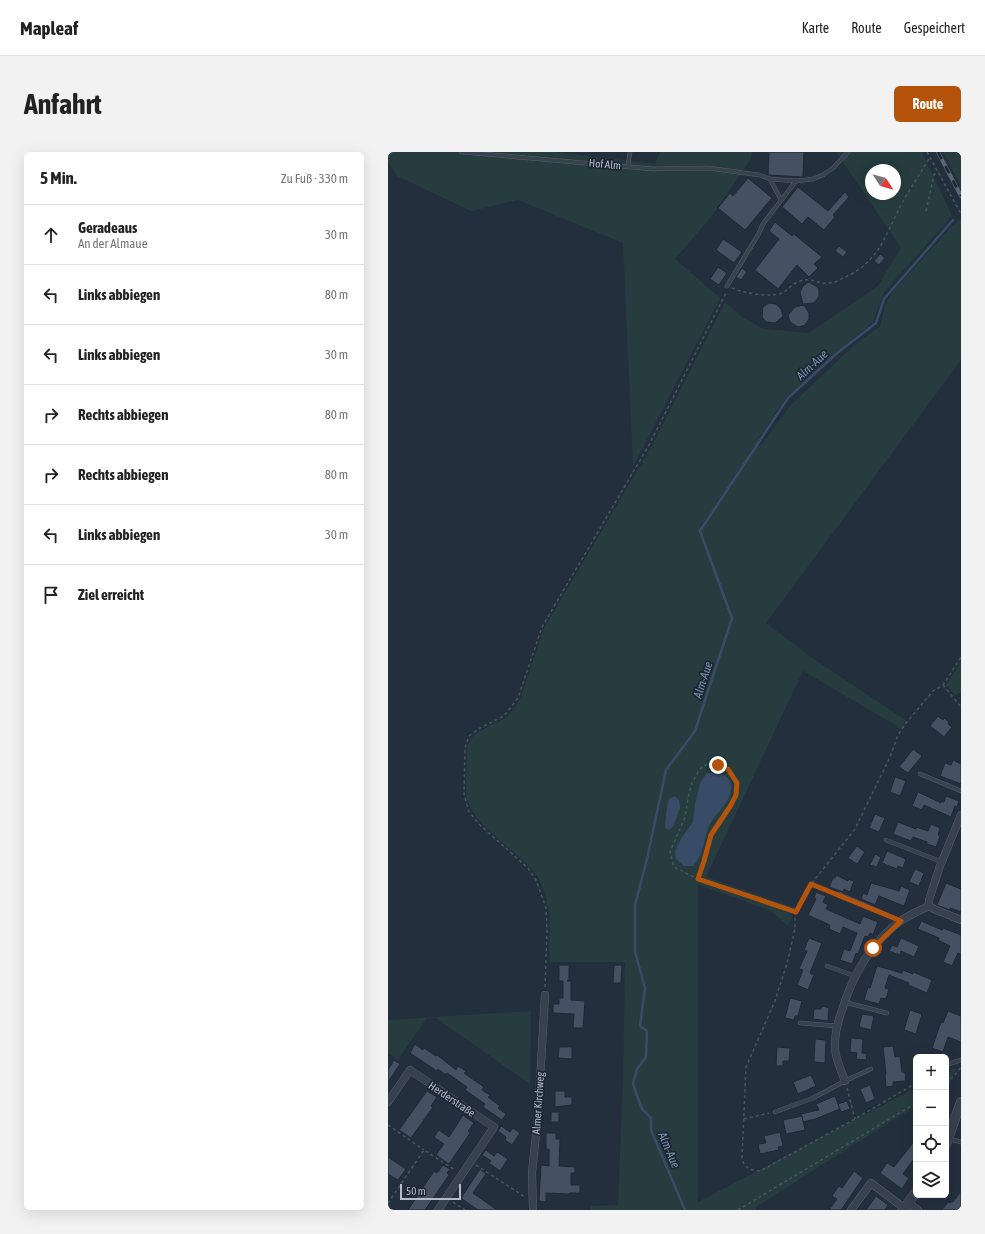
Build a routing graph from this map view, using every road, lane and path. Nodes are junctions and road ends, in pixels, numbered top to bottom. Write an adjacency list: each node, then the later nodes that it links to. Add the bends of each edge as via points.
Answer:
1 (461, 152): 6 (lane, Hof Alm)
2 (630, 152): 6 (lane)
3 (848, 152): 9 (lane, Hof Alm, via 823,175)
4 (927, 152): 5 (path)
5 (930, 157): 7 (path); 13 (path, via 878,251 865,265 828,284 804,280 775,295 748,293)
6 (628, 166): 8 (lane, Hof Alm, via 653,169 708,168 759,175)
7 (937, 170): 11 (path); 12 (path)
8 (770, 179): 9 (lane, Hof Alm); 10 (lane)
9 (796, 181): 10 (lane)
10 (781, 200): 13 (lane, via 763,224)
11 (926, 211)
12 (961, 214)
13 (727, 286)
14 (727, 291): 32 (path, via 649,445 542,627 518,698 504,716 469,736 464,748 464,794 469,812 480,826 528,868 536,880 546,908)
15 (961, 657): 16 (path)
16 (943, 685): 17 (path); 24 (path, via 933,691 906,723 855,829)
17 (961, 707)
18 (920, 774): 19 (lane)
19 (961, 791)
20 (961, 815): 22 (street)
21 (886, 840): 22 (lane)
22 (942, 862): 26 (street)
23 (698, 879): 23 (path, via 674,867 670,852 685,817 692,783 699,770 708,763 728,769 737,783 736,795 711,835); 27 (path)
24 (811, 884): 25 (path); 27 (path)
25 (839, 894): 29 (lane)
26 (929, 906): 28 (street); 29 (street)
27 (796, 912): 48 (path, via 788,960 775,1001 746,1067)
28 (961, 920)
29 (901, 921): 31 (street, via 873,948)
30 (827, 966): 31 (lane)
31 (855, 976): 33 (street)
32 (544, 995): 60 (street, Almer Kirchweg, via 538,1115 532,1173)
33 (844, 1002): 34 (lane); 36 (street)
34 (887, 1013)
35 (800, 1023): 36 (lane)
36 (837, 1026): 42 (street, via 836,1054)
37 (961, 1060): 38 (lane)
38 (949, 1064)
39 (961, 1067): 41 (path)
40 (871, 1069): 42 (lane)
41 (949, 1080)
42 (845, 1081): 47 (lane, via 813,1098); 49 (path)
43 (913, 1085): 49 (path)
44 (388, 1102): 55 (street, Herderstraße, via 410,1070 494,1127)
45 (961, 1102): 51 (street)
46 (913, 1104): 64 (path)
47 (775, 1112): 48 (path)
48 (743, 1119): 49 (path, via 743,1163 748,1168 760,1171)
49 (855, 1119)
50 (388, 1125): 54 (path)
51 (949, 1135)
52 (949, 1141): 53 (lane)
53 (961, 1142)
54 (424, 1150): 56 (path); 59 (path)
55 (471, 1161): 56 (street); 60 (path)
56 (462, 1175): 58 (street)
57 (913, 1196): 61 (street)
58 (446, 1198): 62 (street); 63 (path)
59 (388, 1203)
60 (533, 1206)
61 (905, 1207): 65 (street, via 871,1183); 66 (street)
62 (438, 1210)
63 (465, 1210)
64 (738, 1210)
65 (851, 1210)
66 (918, 1210)

